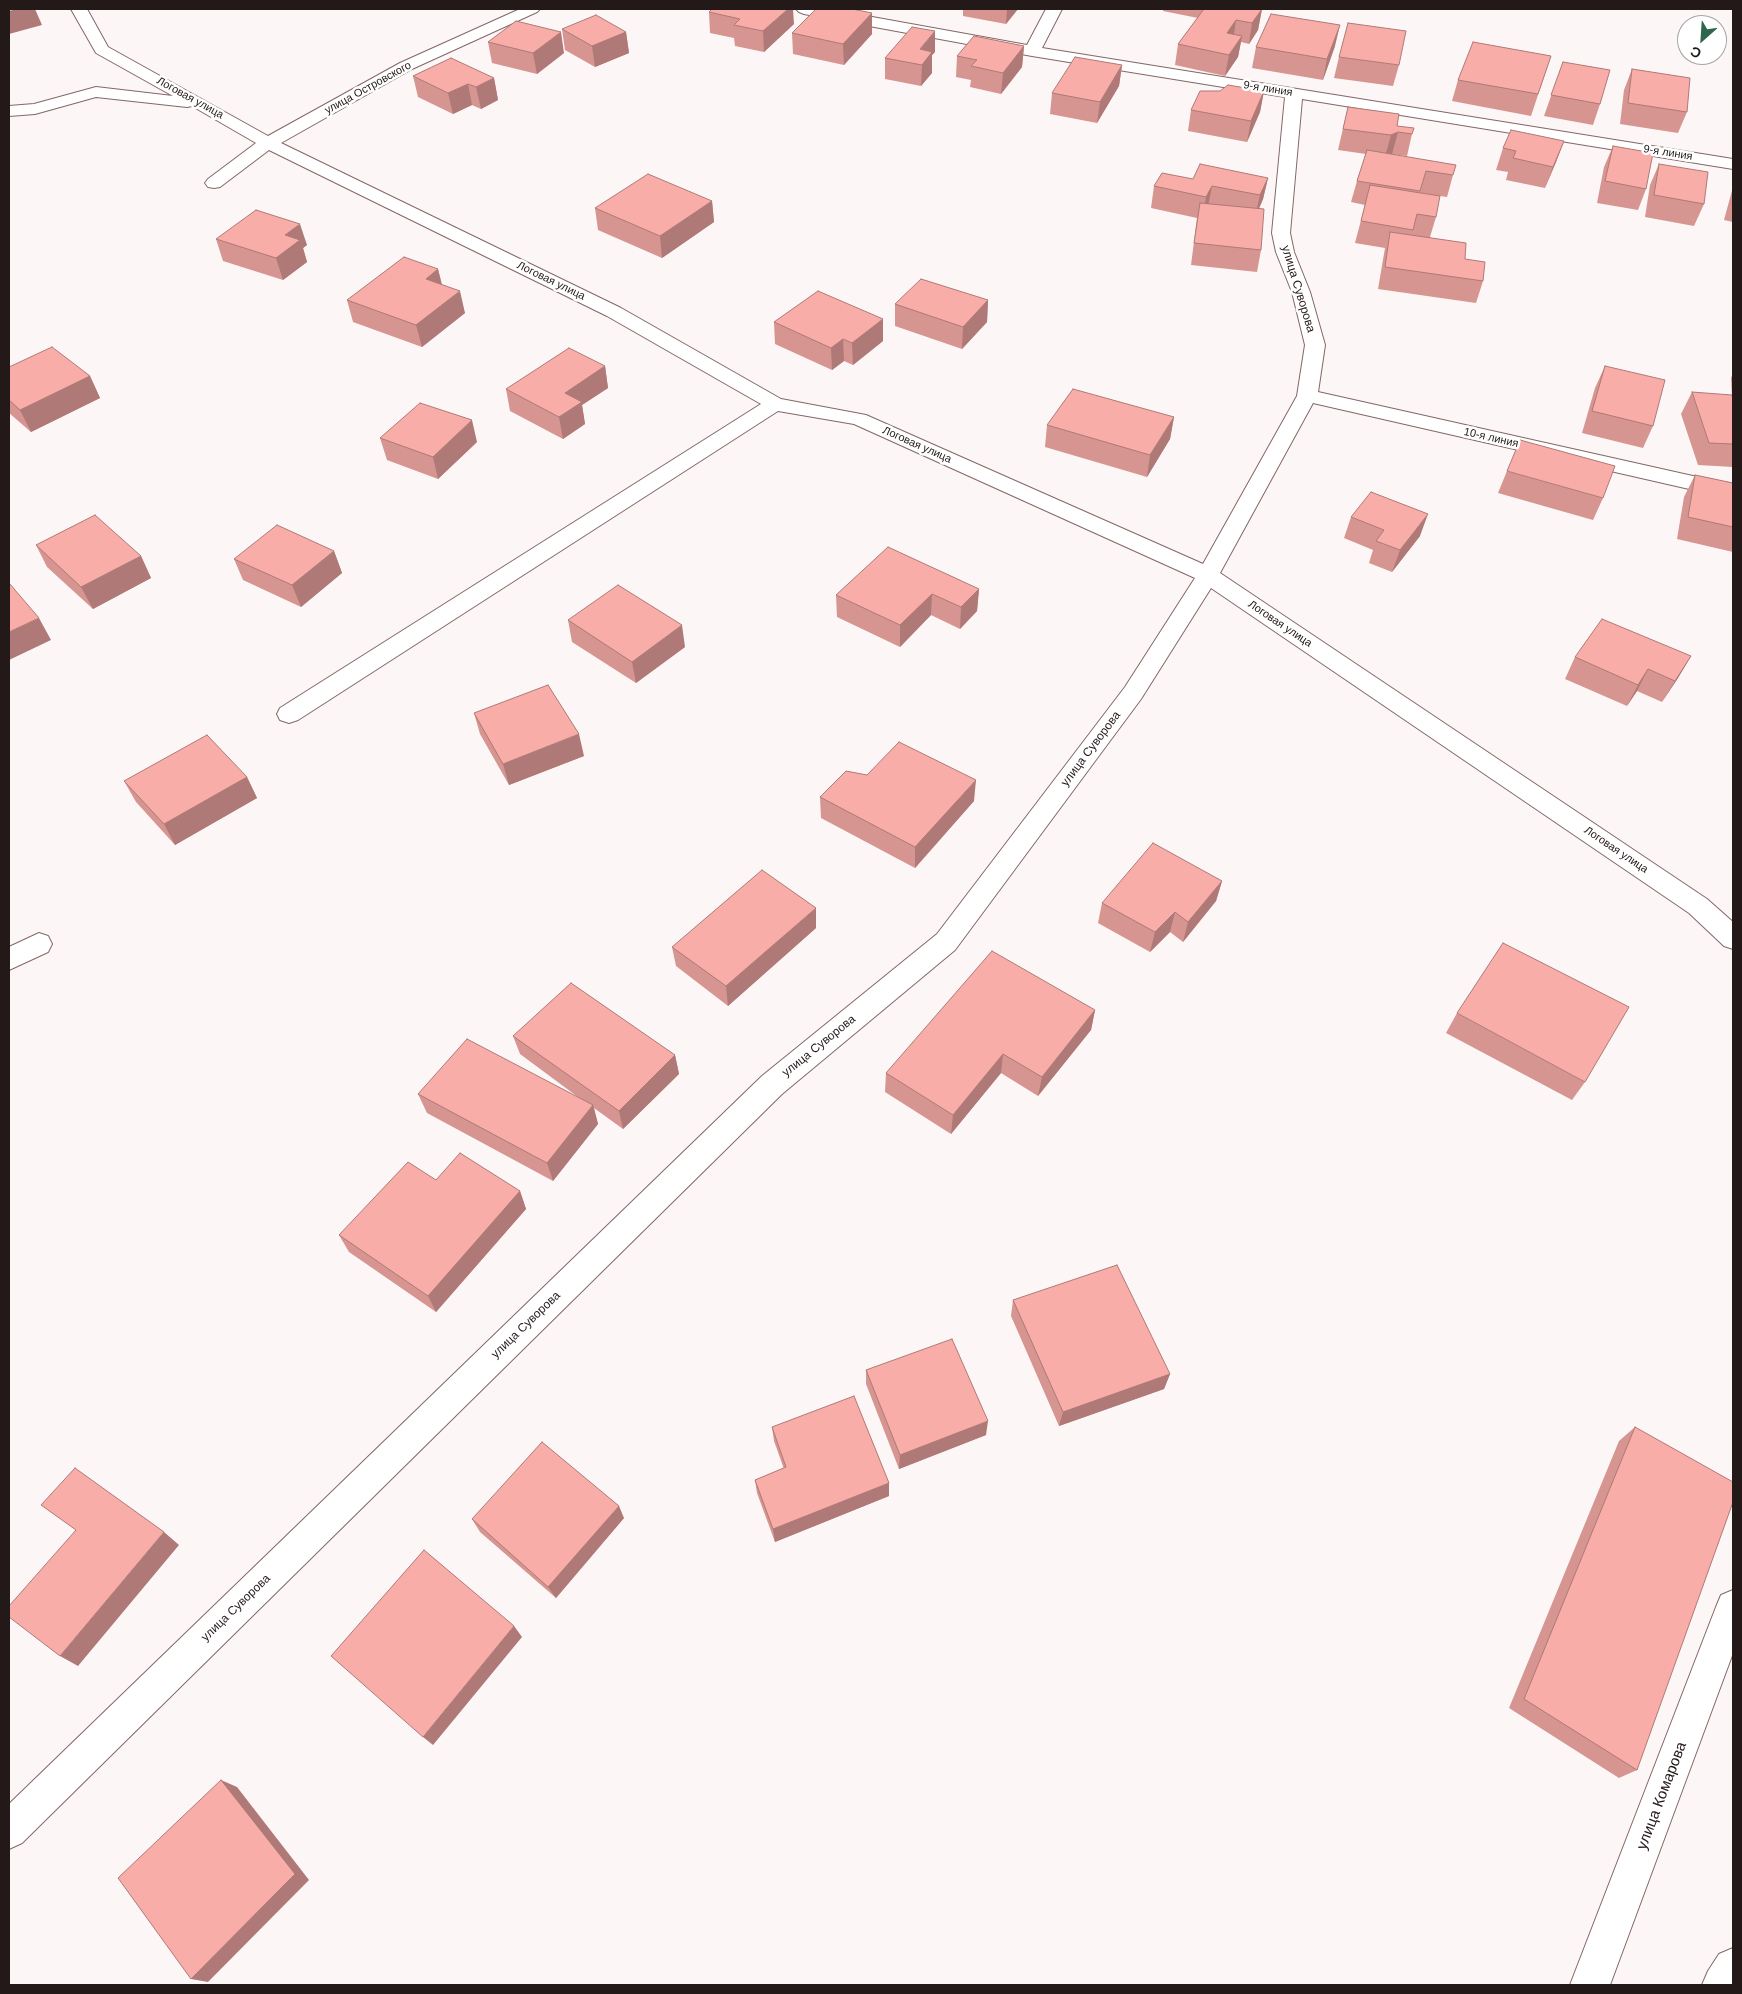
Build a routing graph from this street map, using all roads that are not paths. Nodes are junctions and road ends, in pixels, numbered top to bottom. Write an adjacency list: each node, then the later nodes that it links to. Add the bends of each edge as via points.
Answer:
1 (79, 9): 7 (street, Логовая улица, via 102,50)
2 (532, 9): 9 (street, улица Островского, via 406,66)
3 (804, 9): 5 (street, 9-я линия)
4 (1054, 9): 5 (street)
5 (1032, 51): 6 (street, 9-я линия)
6 (1294, 94): 10 (street, 9-я линия); 12 (street, улица Суворова, via 1281,233 1315,344)
7 (201, 104): 8 (street, via 96,92 35,109); 9 (street, Логовая улица)
8 (9, 111)
9 (268, 144): 11 (street, улица Островского); 13 (street, Логовая улица, via 614,312)
10 (1733, 164)
11 (214, 183)
12 (1306, 396): 14 (street, 10-я линия); 15 (street, улица Суворова)
13 (775, 404): 15 (street, Логовая улица, via 859,419); 16 (street)
14 (1733, 492)
15 (1208, 575): 17 (street, Логовая улица, via 1690,900); 21 (street, улица Суворова, via 1134,693 946,942 772,1085)
16 (289, 714)
17 (1733, 938)
18 (39, 944): 19 (street)
19 (9, 959)
20 (1733, 1607): 23 (street, улица Комарова)
21 (9, 1830)
22 (1733, 1968): 24 (street)
23 (1590, 1985)
24 (1722, 1985)

